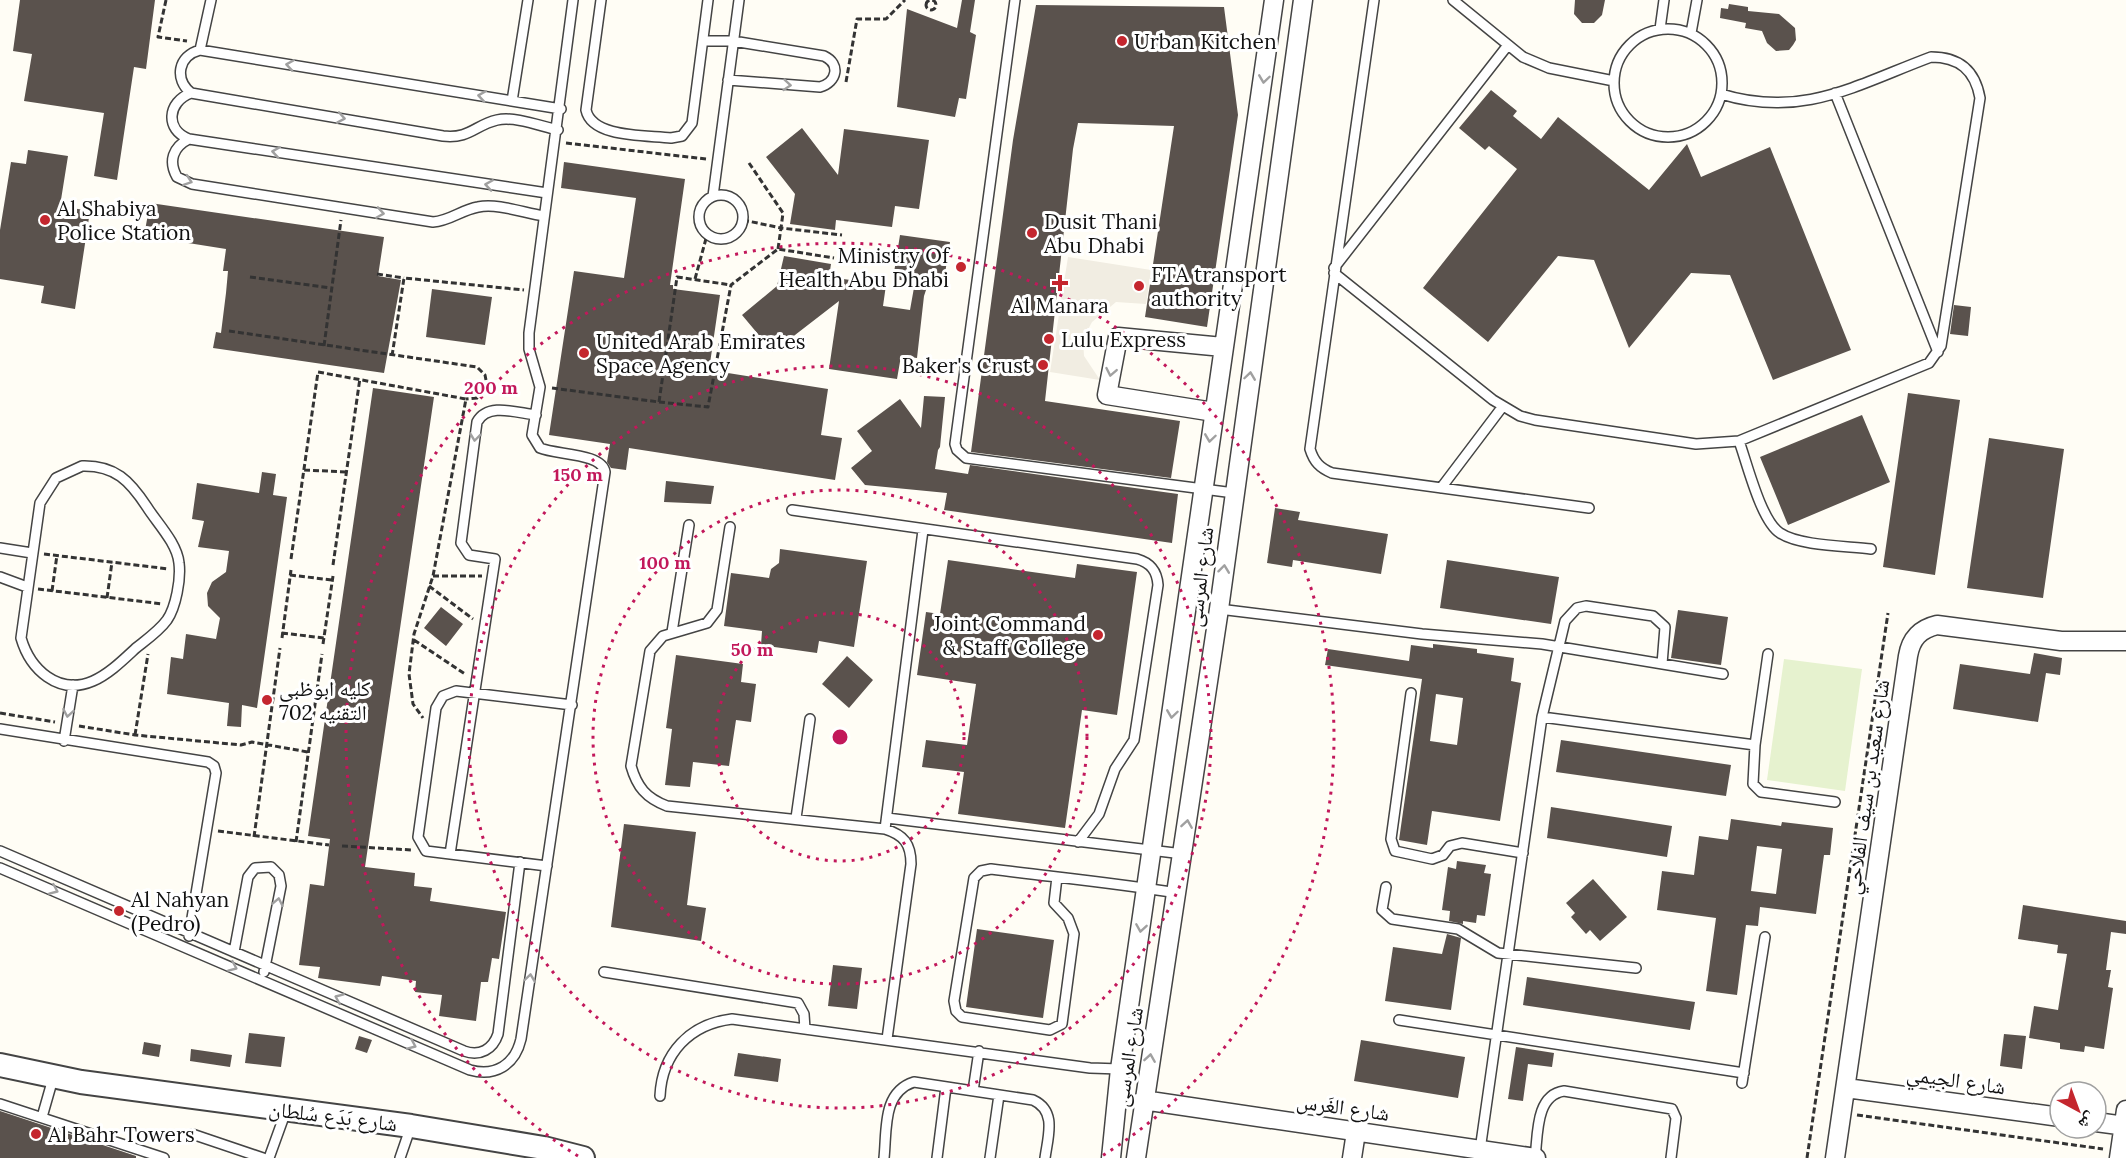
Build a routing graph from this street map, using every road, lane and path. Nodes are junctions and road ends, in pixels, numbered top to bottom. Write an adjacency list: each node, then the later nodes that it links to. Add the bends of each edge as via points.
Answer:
1 (166, 0): 21 (path, via 158,37)
2 (211, 0): 21 (lane)
3 (528, 0): 28 (lane)
4 (573, 0): 29 (lane)
5 (601, 0): 18 (lane, via 586,110 597,127 671,138 687,133 692,123)
6 (708, 0): 18 (lane)
7 (739, 0): 19 (lane)
8 (905, 0): 24 (path, via 886,19 857,19 849,80 834,90)
9 (1015, 0): 73 (lane, via 957,450 966,458)
10 (1274, 0): 33 (street, شارع المرسى, one-way to 33)
11 (1303, 0): 34 (street, شارع المرسى)
12 (1374, 0): 49 (lane)
13 (1453, 0): 20 (lane)
14 (1664, 0): 16 (lane)
15 (1697, 0): 17 (lane)
16 (1659, 29): 17 (lane); 23 (lane, via 1642,35 1628,47 1618,63)
17 (1691, 33): 27 (lane, via 1706,43 1717,58)
18 (703, 40): 19 (lane)
19 (734, 41): 22 (lane); 24 (lane, via 831,59 835,77)
20 (1508, 45): 23 (lane, via 1523,57 1550,68); 49 (lane)
21 (201, 46): 25 (lane, via 187,56 181,69 182,82); 28 (lane, one-way to 21)
22 (728, 80): 24 (lane, one-way to 24); 35 (lane)
23 (1614, 81): 27 (lane, via 1616,98 1624,114 1637,127 1670,137 1703,124 1715,111)
24 (820, 87)
25 (191, 93): 30 (lane, one-way to 30, via 454,137 504,119); 31 (lane, via 178,100 171,114 174,130)
26 (1835, 93): 27 (lane, via 1790,104 1755,103); 60 (lane); 60 (lane, via 1931,57 1959,62 1977,84 1980,98)
27 (1721, 94)
28 (512, 101): 29 (lane)
29 (561, 110): 30 (lane)
30 (558, 130): 32 (lane)
31 (189, 140): 37 (lane, one-way to 31); 39 (lane, one-way to 39, via 177,148 172,163 183,182)
32 (556, 142): 35 (path); 37 (lane)
33 (1254, 147): 34 (street); 45 (street, شارع المرسى)
34 (1282, 151): 46 (street, شارع المرسى)
35 (718, 161): 38 (lane)
36 (749, 163): 42 (path, via 783,213)
37 (547, 194): 40 (lane)
38 (713, 196): 41 (lane, via 735,199); 43 (lane, via 699,210 699,224)
39 (343, 207): 40 (lane, one-way to 40, via 433,222 486,206); 55 (path)
40 (544, 216): 56 (lane)
41 (743, 220): 42 (path); 43 (lane, via 741,228 730,238 722,240)
42 (781, 228): 44 (path); 47 (path)
43 (707, 235): 53 (path)
44 (842, 235)
45 (1239, 236): 46 (street); 59 (street, شارع المرسى)
46 (1269, 242): 74 (street, شارع المرسى, one-way to 46)
47 (778, 249): 48 (path); 54 (path)
48 (834, 258)
49 (1334, 271): 66 (lane); 72 (lane, via 1312,457 1324,470 1332,472)
50 (377, 274): 52 (path)
51 (250, 277): 55 (path)
52 (404, 278): 56 (path); 61 (path)
53 (695, 279): 54 (path); 65 (path, via 677,277)
54 (731, 285): 65 (path, via 708,407)
55 (331, 288): 58 (path)
56 (535, 291): 63 (lane, via 529,349)
57 (229, 331): 58 (path)
58 (324, 346): 61 (path)
59 (1223, 347): 67 (street, شارع المرسى); 67 (street, one-way to 67, via 1118,337 1107,396)
60 (1938, 352): 69 (lane, via 1922,366)
61 (392, 356): 64 (path, via 477,367 485,375 487,385 477,398)
62 (360, 378): 64 (path); 70 (path, via 318,372); 71 (path)
63 (540, 387): 65 (path); 68 (lane)
64 (466, 399): 90 (path)
65 (659, 402)
66 (1503, 406): 69 (lane, via 1534,420 1673,441 1711,445); 72 (lane)
67 (1214, 412): 73 (street, شارع المرسى, one-way to 73)
68 (536, 415): 91 (lane, one-way to 91, via 494,410 483,413 477,422 461,543 469,555 495,559); 121 (lane, via 532,435 536,445 550,452 598,460 605,472)
69 (1739, 441): 81 (lane, via 1769,522 1780,533 1795,539)
70 (304, 470): 71 (path); 84 (path)
71 (347, 472): 86 (path)
72 (1441, 488): 75 (lane)
73 (1203, 489): 74 (lane); 99 (street, شارع المرسى)
74 (1234, 493): 98 (street, شارع المرسى, one-way to 74)
75 (1589, 508)
76 (792, 510): 79 (lane)
77 (689, 525): 102 (lane)
78 (730, 527): 102 (lane, via 714,618 700,626)
79 (924, 530): 135 (lane); 140 (lane, via 1137,559 1155,571 1158,585 1134,740 1115,769 1099,814)
80 (0, 548): 82 (lane)
81 (1871, 549)
82 (32, 553): 83 (path); 87 (lane, via 46,489 68,470 97,465 124,477 134,488 175,551); 94 (lane)
83 (57, 555): 85 (path); 95 (path)
84 (291, 559)
85 (112, 562): 87 (path); 96 (path)
86 (333, 565)
87 (179, 570): 97 (lane)
88 (291, 570): 89 (path)
89 (290, 575): 103 (path); 106 (path, via 332,578)
90 (433, 576): 91 (path); 93 (path)
91 (493, 576): 101 (lane)
92 (0, 577): 94 (lane)
93 (429, 586): 101 (path); 107 (path)
94 (27, 587): 95 (path); 117 (lane, via 21,638 26,657 38,672 54,682)
95 (52, 591): 96 (path)
96 (107, 598): 97 (path)
97 (174, 606): 104 (lane)
98 (1219, 609): 110 (lane); 118 (street, شارع المرسى)
99 (1186, 610): 118 (street, via 1192,621 1185,685 1191,691); 143 (street, شارع المرسى, one-way to 143)
100 (1888, 613): 211 (path)
101 (485, 627): 116 (lane)
102 (672, 632): 134 (lane, via 650,651 631,766 642,792 667,806)
103 (282, 633): 105 (path); 106 (path)
104 (151, 636): 117 (lane, via 107,674); 128 (path)
105 (282, 638)
106 (324, 638): 109 (path)
107 (414, 640): 116 (path); 127 (path, via 409,674 413,704)
108 (2126, 641): 180 (street, شارع سعيد بن سيف الفلاحي, via 2061,641 1937,625 1927,627 1912,640)
109 (323, 644)
110 (1558, 647): 114 (lane); 114 (lane, via 1565,621 1577,608 1653,616 1665,627); 123 (lane)
111 (280, 648): 130 (path)
112 (322, 654): 132 (path)
113 (1768, 654): 131 (lane)
114 (1662, 664): 115 (lane)
115 (1723, 674)
116 (477, 681): 120 (lane)
117 (73, 685): 125 (lane, one-way to 125)
118 (1207, 692): 148 (street, شارع المرسى, one-way to 118)
119 (1411, 693): 146 (lane, via 1392,848 1398,854 1432,859 1456,843)
120 (475, 694): 121 (lane); 127 (lane, via 456,691 443,696 436,708); 147 (lane)
121 (572, 705): 150 (lane)
122 (0, 714): 125 (path)
123 (1542, 717): 131 (lane); 146 (lane)
124 (810, 719): 134 (lane)
125 (66, 724): 128 (path); 129 (lane)
126 (0, 729): 129 (lane)
127 (433, 732): 144 (lane, via 418,837)
128 (135, 735): 130 (path)
129 (64, 741): 136 (lane, via 211,763 216,773)
130 (267, 745): 132 (path); 138 (path)
131 (1755, 746): 133 (lane, via 1752,777 1756,789)
132 (308, 752): 139 (path)
133 (1835, 802)
134 (796, 818): 137 (lane)
135 (887, 818): 137 (lane); 140 (lane)
136 (207, 830): 138 (path); 156 (lane)
137 (885, 830): 170 (lane, via 897,833 911,852)
138 (254, 837): 139 (path)
139 (296, 842): 141 (path)
140 (1078, 842): 143 (lane)
141 (329, 845)
142 (342, 846): 144 (path)
143 (1153, 850): 148 (lane); 153 (street, شارع المرسى)
144 (426, 851): 147 (lane)
145 (4, 852): 151 (lane); 156 (lane)
146 (1523, 853): 160 (lane)
147 (450, 854): 149 (lane)
148 (1183, 854): 155 (street, شارع المرسى)
149 (520, 862): 150 (lane); 165 (lane, via 498,1034 493,1045 470,1053)
150 (547, 866): 168 (lane, one-way to 150, via 479,1073 507,1065 519,1049)
151 (0, 868): 158 (lane, one-way to 158)
152 (1057, 877): 152 (lane, via 986,869 976,874 954,1001 962,1017 1050,1030 1062,1024 1074,934 1068,918 1054,903); 153 (lane)
153 (1148, 888): 155 (lane); 173 (street, شارع المرسى, one-way to 173)
154 (1386, 888): 160 (lane, via 1382,910 1388,918 1458,929 1490,950)
155 (1177, 892): 184 (street, شارع المرسى, one-way to 155)
156 (190, 933): 158 (lane); 159 (lane)
157 (1765, 937): 174 (lane)
158 (186, 946): 164 (lane, one-way to 164)
159 (234, 952): 161 (lane); 161 (lane, one-way to 159, via 281,886 279,875 271,867 255,868 248,877)
160 (1508, 954): 162 (lane); 169 (lane)
161 (265, 967): 164 (lane); 165 (lane, one-way to 161)
162 (1636, 968)
163 (604, 972): 167 (lane, via 791,1001 802,1008)
164 (261, 980): 168 (lane)
165 (388, 1019): 168 (lane)
166 (1399, 1020): 169 (lane)
167 (805, 1029): 170 (lane); 183 (lane, via 732,1019 699,1028 673,1052 663,1073)
168 (383, 1032)
169 (1497, 1035): 174 (lane); 195 (lane)
170 (887, 1039): 171 (lane)
171 (979, 1051): 173 (lane); 181 (lane)
172 (0, 1065): 177 (street, شارع بَدَع سُلطان)
173 (1120, 1070): 206 (street, شارع المرسى)
174 (1744, 1073): 178 (lane)
175 (0, 1078): 176 (street, شارع بَدَع سُلطان)
176 (52, 1082): 177 (street, شارع بَدَع سُلطان); 189 (lane)
177 (81, 1082): 186 (street, شارع بَدَع سُلطان)
178 (1742, 1083)
179 (946, 1087): 181 (lane); 202 (lane, via 914,1082 895,1092 890,1102); 203 (lane)
180 (1846, 1088): 188 (street, شارع الجيمي); 212 (street, شارع سعيد بن سيف الفلاحي)
181 (973, 1091): 182 (lane)
182 (999, 1095): 204 (lane); 205 (lane, via 1033,1100 1048,1112)
183 (660, 1096)
184 (1143, 1100): 193 (street, شارع الغَرس); 207 (street, شارع المرسى)
185 (0, 1104): 189 (lane)
186 (286, 1111): 192 (street, شارع بَدَع سُلطان); 199 (lane)
187 (1855, 1115): 196 (path)
188 (2048, 1115)
189 (42, 1118): 197 (lane)
190 (2125, 1120): 191 (street); 196 (street)
191 (2108, 1121)
192 (411, 1126): 200 (lane); 201 (street, شارع بَدَع سُلطان)
193 (1356, 1132): 195 (street, شارع الغَرس); 208 (street)
194 (192, 1134): 198 (lane)
195 (1480, 1150): 209 (street, شارع الغَرس)
196 (2119, 1155)
197 (164, 1158)
198 (263, 1158)
199 (269, 1158)
200 (400, 1158)
201 (583, 1158)
202 (884, 1158)
203 (938, 1158)
204 (990, 1158)
205 (1045, 1158)
206 (1111, 1158)
207 (1136, 1158)
208 (1352, 1158)
209 (1535, 1158): 210 (lane, via 1543,1105 1552,1094 1563,1091 1672,1109 1676,1118)
210 (1671, 1158)
211 (1807, 1158)
212 (1835, 1158)

